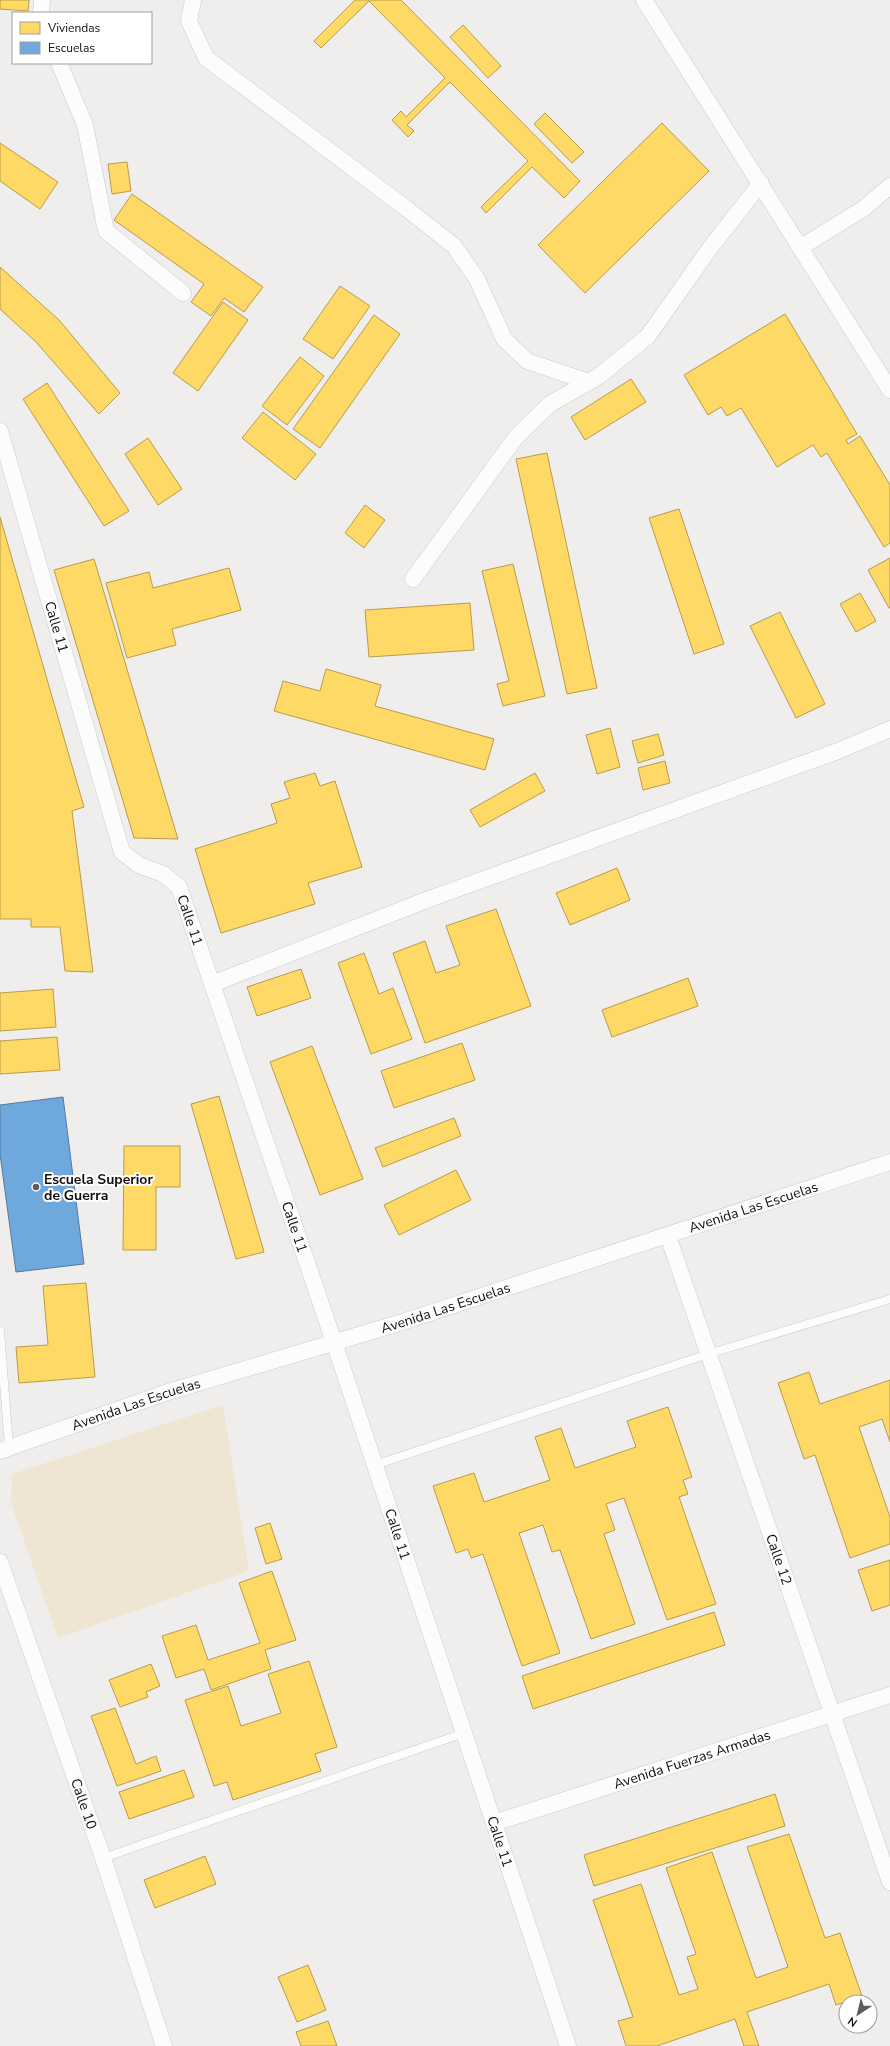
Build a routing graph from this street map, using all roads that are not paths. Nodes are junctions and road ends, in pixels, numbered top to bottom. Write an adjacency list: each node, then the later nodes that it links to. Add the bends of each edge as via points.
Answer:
1 (42, 0): 4 (street)
2 (193, 0): 10 (street, via 189,21 206,58 454,246 477,279 504,339 527,361)
3 (644, 0): 6 (street)
4 (41, 12)
5 (59, 64): 9 (street, via 85,125 106,231)
6 (761, 184): 8 (street); 10 (street, via 710,248 648,336)
7 (890, 186): 8 (street, via 863,209)
8 (801, 247): 11 (street)
9 (183, 293)
10 (589, 382): 13 (street, via 550,404 516,437)
11 (890, 390)
12 (0, 431): 15 (street, Calle 11, via 122,852 139,865 163,874 179,887)
13 (413, 579)
14 (890, 729): 15 (street, via 838,751 429,899)
15 (212, 984): 20 (street, Calle 11)
16 (890, 1162): 17 (street, Avenida Las Escuelas)
17 (668, 1236): 20 (street, Avenida Las Escuelas); 21 (street, Calle 12)
18 (890, 1299): 21 (lane)
19 (0, 1331): 22 (lane)
20 (334, 1342): 22 (street, Avenida Las Escuelas, via 168,1392); 23 (street, Calle 11)
21 (708, 1354): 23 (lane); 26 (street, Calle 12)
22 (5, 1449)
23 (375, 1465): 27 (street, Calle 11)
24 (0, 1562): 29 (street, Calle 10)
25 (890, 1695): 26 (street, Avenida Fuerzas Armadas)
26 (831, 1714): 28 (street, Avenida Fuerzas Armadas); 30 (street, Calle 12)
27 (464, 1733): 28 (street, Calle 11); 29 (lane)
28 (494, 1823): 32 (street, Calle 11)
29 (103, 1858): 31 (street, Calle 10)
30 (890, 1882)
31 (164, 2046)
32 (568, 2046)

